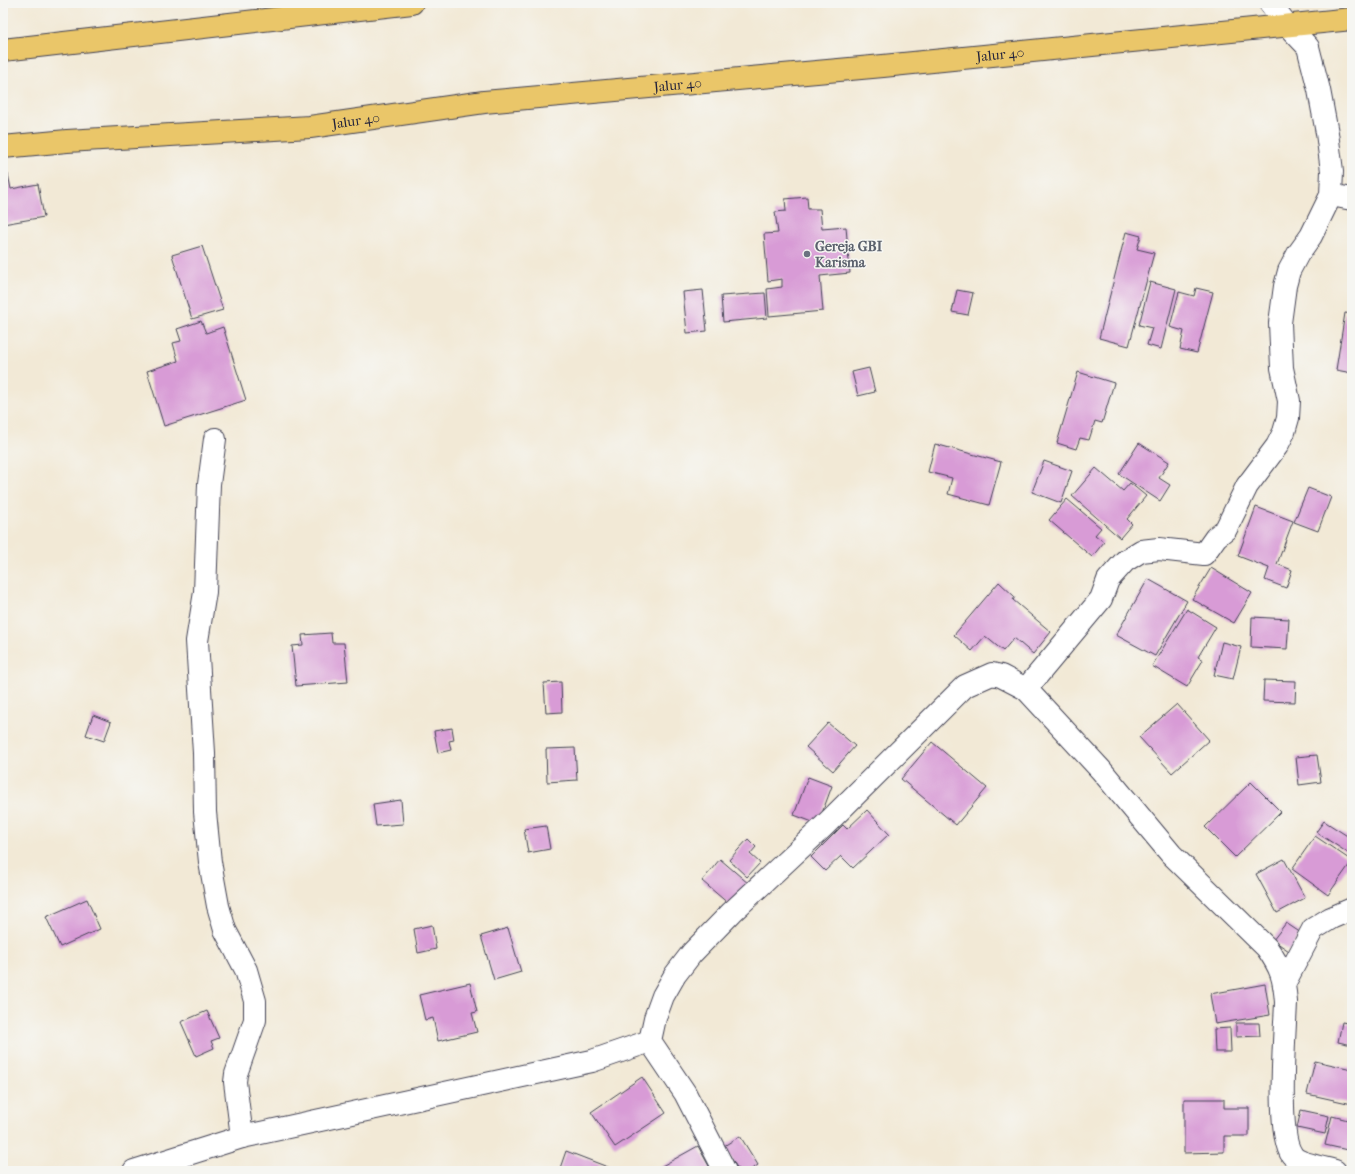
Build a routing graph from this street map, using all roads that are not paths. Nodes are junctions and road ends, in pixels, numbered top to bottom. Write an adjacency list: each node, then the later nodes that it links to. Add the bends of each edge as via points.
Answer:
1 (412, 3): 5 (highway)
2 (1270, 3): 4 (street)
3 (1352, 19): 4 (highway, Jalur 40)
4 (1287, 25): 6 (highway, Jalur 40, via 883,66 484,102 310,127); 7 (street, via 1308,47 1332,171)
5 (3, 50)
6 (3, 147)
7 (1331, 195): 8 (street); 10 (street, via 1311,236 1289,271 1284,286 1280,323 1282,368 1290,401 1288,418 1277,446 1247,486 1226,529 1216,537 1204,554 1159,549 1141,551 1125,561 1108,580 1101,598)
8 (1352, 199)
9 (215, 439): 14 (street, via 209,484 204,592 197,641 198,672 210,862 225,930 246,970 255,1001 255,1020 235,1082)
10 (1026, 689): 12 (street, via 1101,770 1171,854 1267,948 1280,966); 13 (street, via 992,674 965,686 824,827 732,912 692,953 663,996)
11 (1352, 909): 12 (street, via 1313,929)
12 (1284, 984): 17 (street, via 1286,1002 1283,1113 1286,1140 1292,1156 1300,1161)
13 (650, 1041): 14 (street, via 592,1061); 16 (street, via 685,1093)
14 (242, 1137): 15 (street)
15 (134, 1171)
16 (725, 1171)
17 (1335, 1171)

